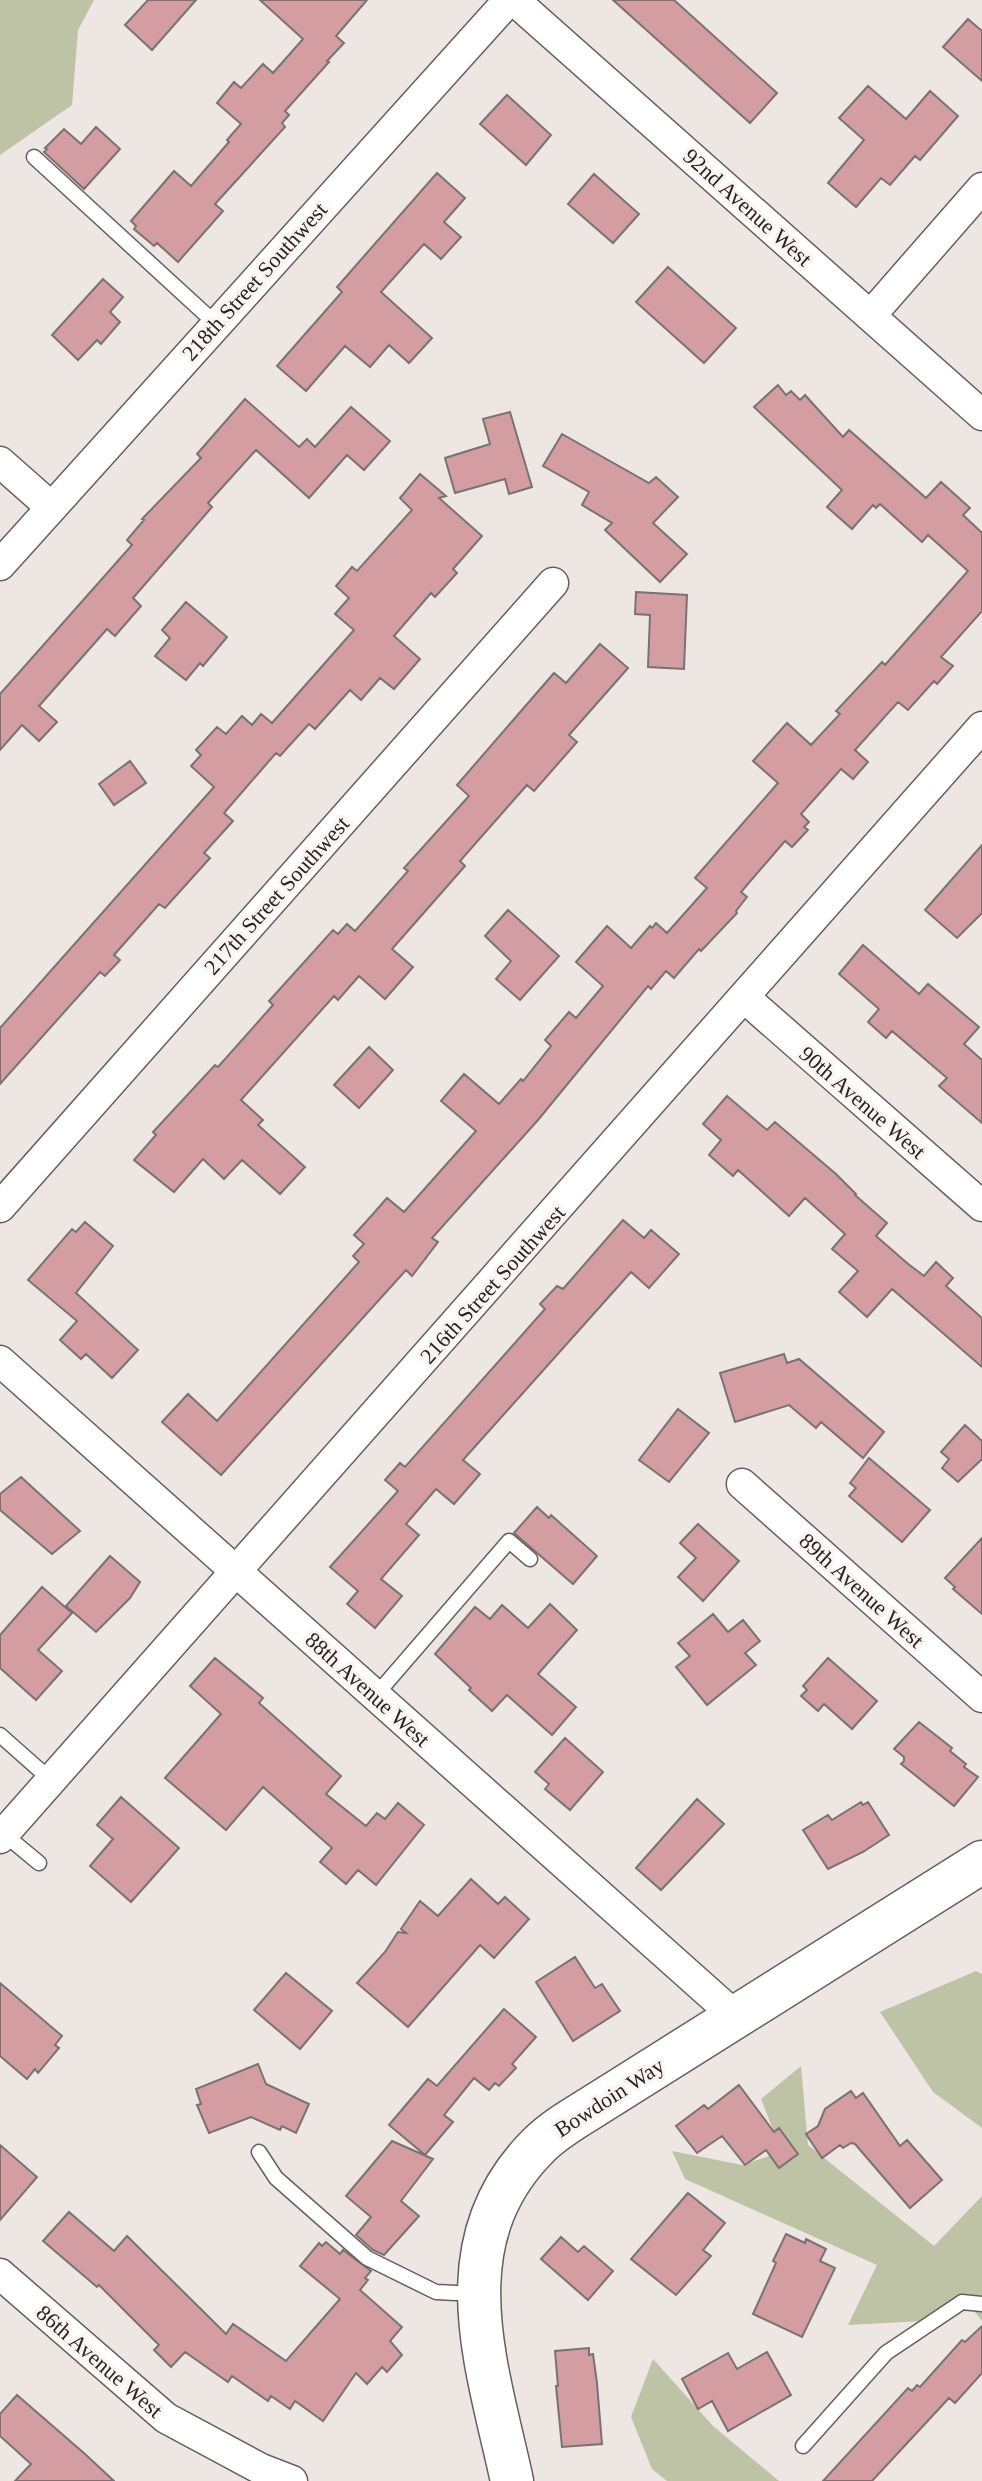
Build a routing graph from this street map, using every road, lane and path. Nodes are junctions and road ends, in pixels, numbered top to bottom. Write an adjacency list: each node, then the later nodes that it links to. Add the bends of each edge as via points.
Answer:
1 (512, 0): 4 (street, 92nd Avenue West); 5 (street, 218th Street Southwest)
2 (34, 157): 5 (lane)
3 (982, 188): 4 (street)
4 (871, 315): 6 (street, 92nd Avenue West)
5 (215, 323): 8 (street, 218th Street Southwest)
6 (982, 415)
7 (0, 462): 8 (street)
8 (51, 507): 9 (street, 218th Street Southwest)
9 (0, 565)
10 (553, 583): 14 (street, 217th Street Southwest)
11 (982, 727): 12 (street, 216th Street Southwest)
12 (745, 998): 13 (street, 90th Avenue West); 18 (street, 216th Street Southwest)
13 (982, 1206)
14 (0, 1207)
15 (0, 1361): 18 (street, 88th Avenue West)
16 (742, 1484): 20 (street, 89th Avenue West)
17 (530, 1559): 19 (lane, via 509,1541)
18 (236, 1572): 19 (street, 88th Avenue West); 22 (street, 216th Street Southwest)
19 (375, 1696): 26 (street, 88th Avenue West)
20 (982, 1697)
21 (0, 1735): 22 (lane)
22 (52, 1781): 23 (street, 216th Street Southwest)
23 (2, 1836): 25 (lane)
24 (982, 1862): 26 (street, Bowdoin Way)
25 (39, 1863)
26 (735, 2016): 29 (street, Bowdoin Way, via 541,2143 497,2205 483,2241)
27 (259, 2152): 29 (lane, via 276,2178 367,2258 436,2292)
28 (0, 2274): 32 (street, 86th Avenue West, via 166,2418)
29 (477, 2294): 33 (street, Bowdoin Way)
30 (982, 2304): 31 (lane, via 962,2302 886,2353)
31 (803, 2446)
32 (292, 2481)
33 (512, 2481)

